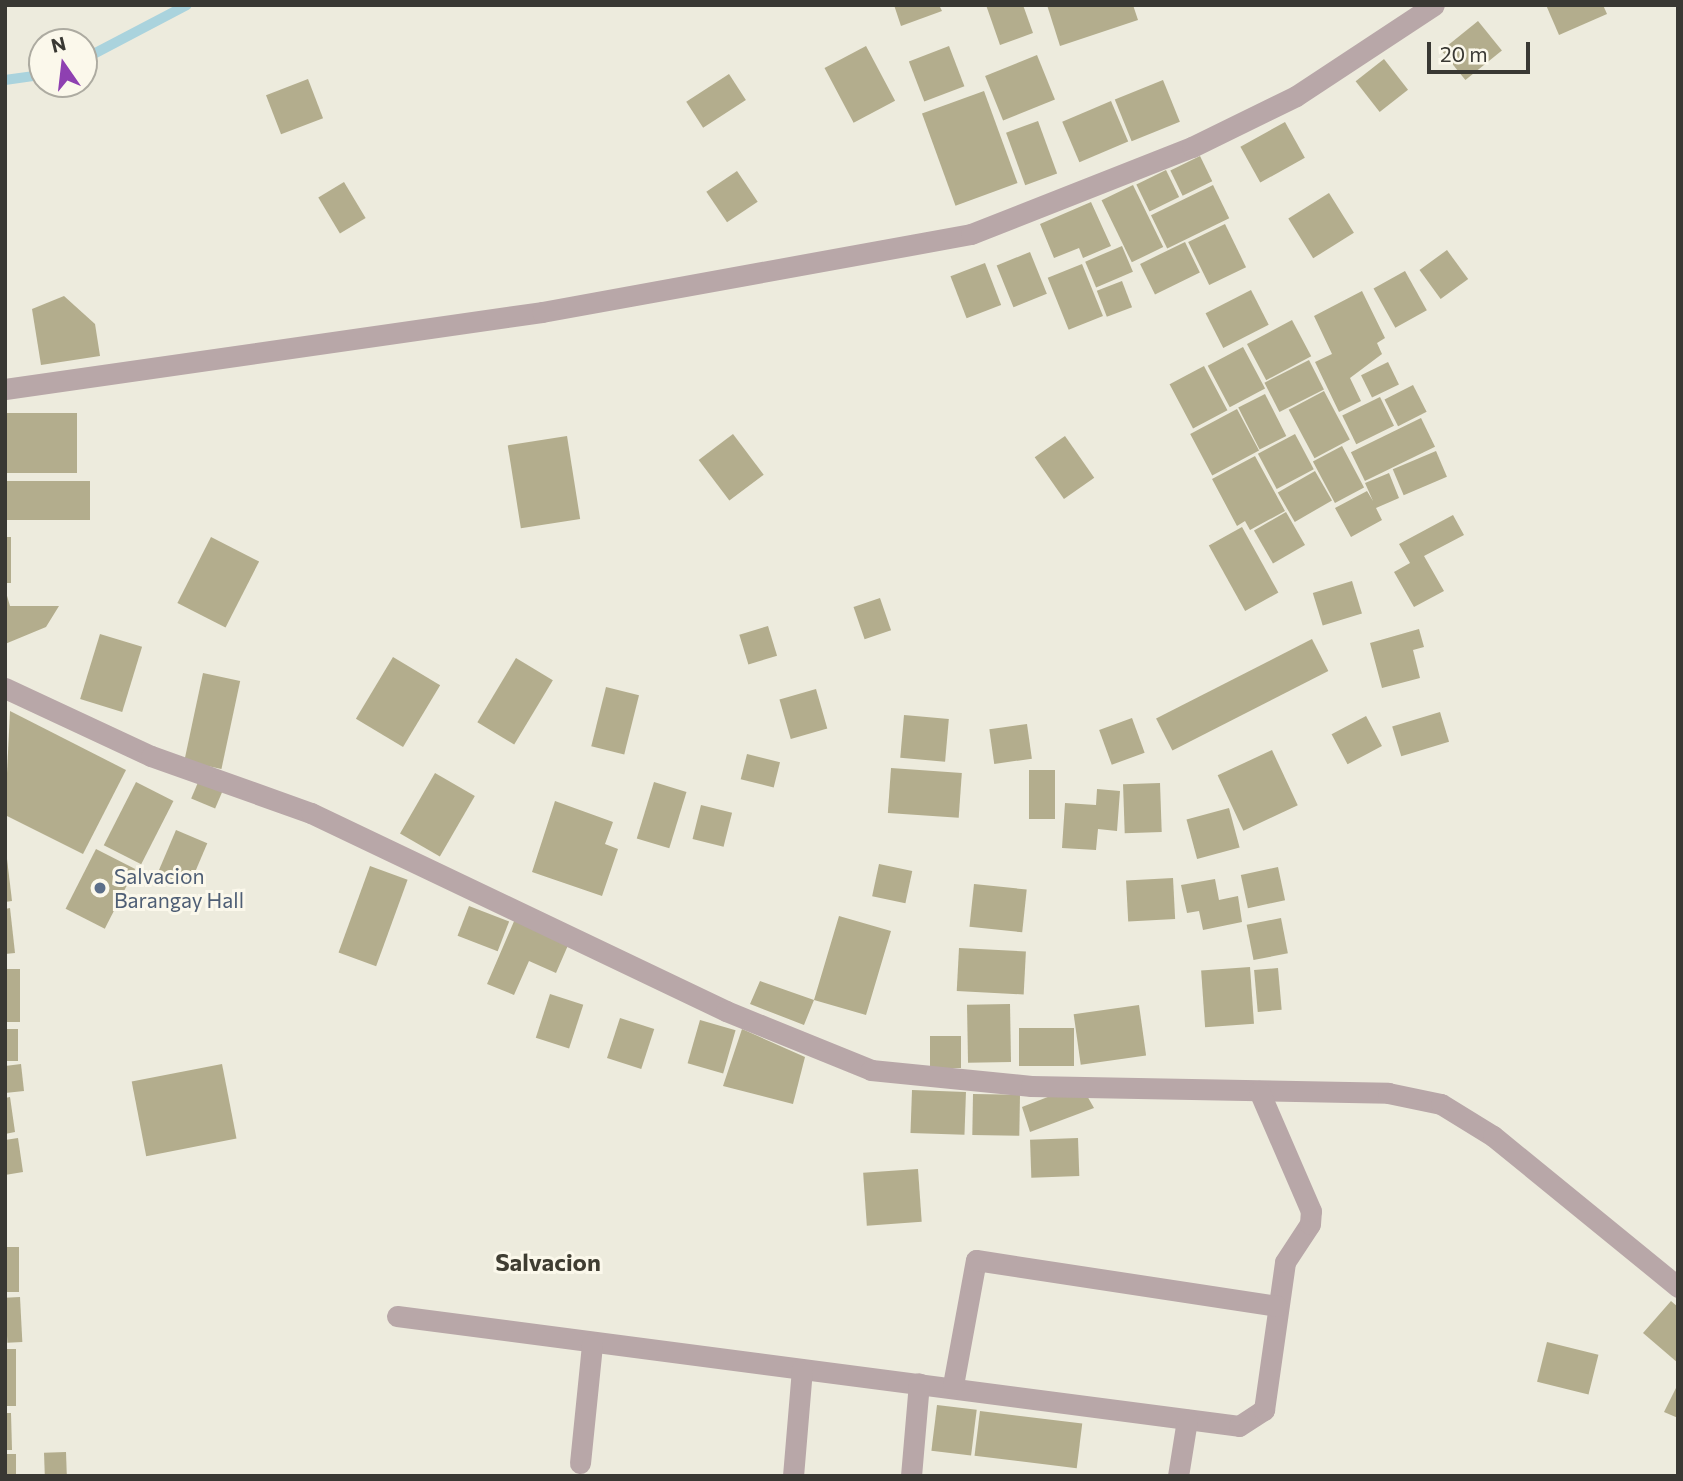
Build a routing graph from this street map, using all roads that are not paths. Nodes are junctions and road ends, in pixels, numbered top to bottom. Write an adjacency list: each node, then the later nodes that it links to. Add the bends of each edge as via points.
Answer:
1 (1434, 5): 2 (street, via 1296,96 1192,147 971,234 542,312)
2 (5, 389)
3 (5, 688): 4 (street, via 151,756 311,813 726,1011 871,1070 948,1082)
4 (1259, 1091): 5 (street, via 1388,1093 1441,1104 1493,1136); 6 (street, via 1311,1211 1310,1224 1284,1262)
5 (1678, 1287)
6 (1276, 1306): 11 (street, via 976,1260); 12 (street, via 1264,1410 1239,1426)
7 (397, 1316): 8 (street)
8 (592, 1344): 9 (street); 13 (street)
9 (802, 1369): 10 (street); 14 (street)
10 (919, 1383): 11 (street); 15 (street)
11 (953, 1385): 12 (street)
12 (1187, 1420): 16 (street)
13 (580, 1463)
14 (793, 1476)
15 (911, 1476)
16 (1178, 1476)

